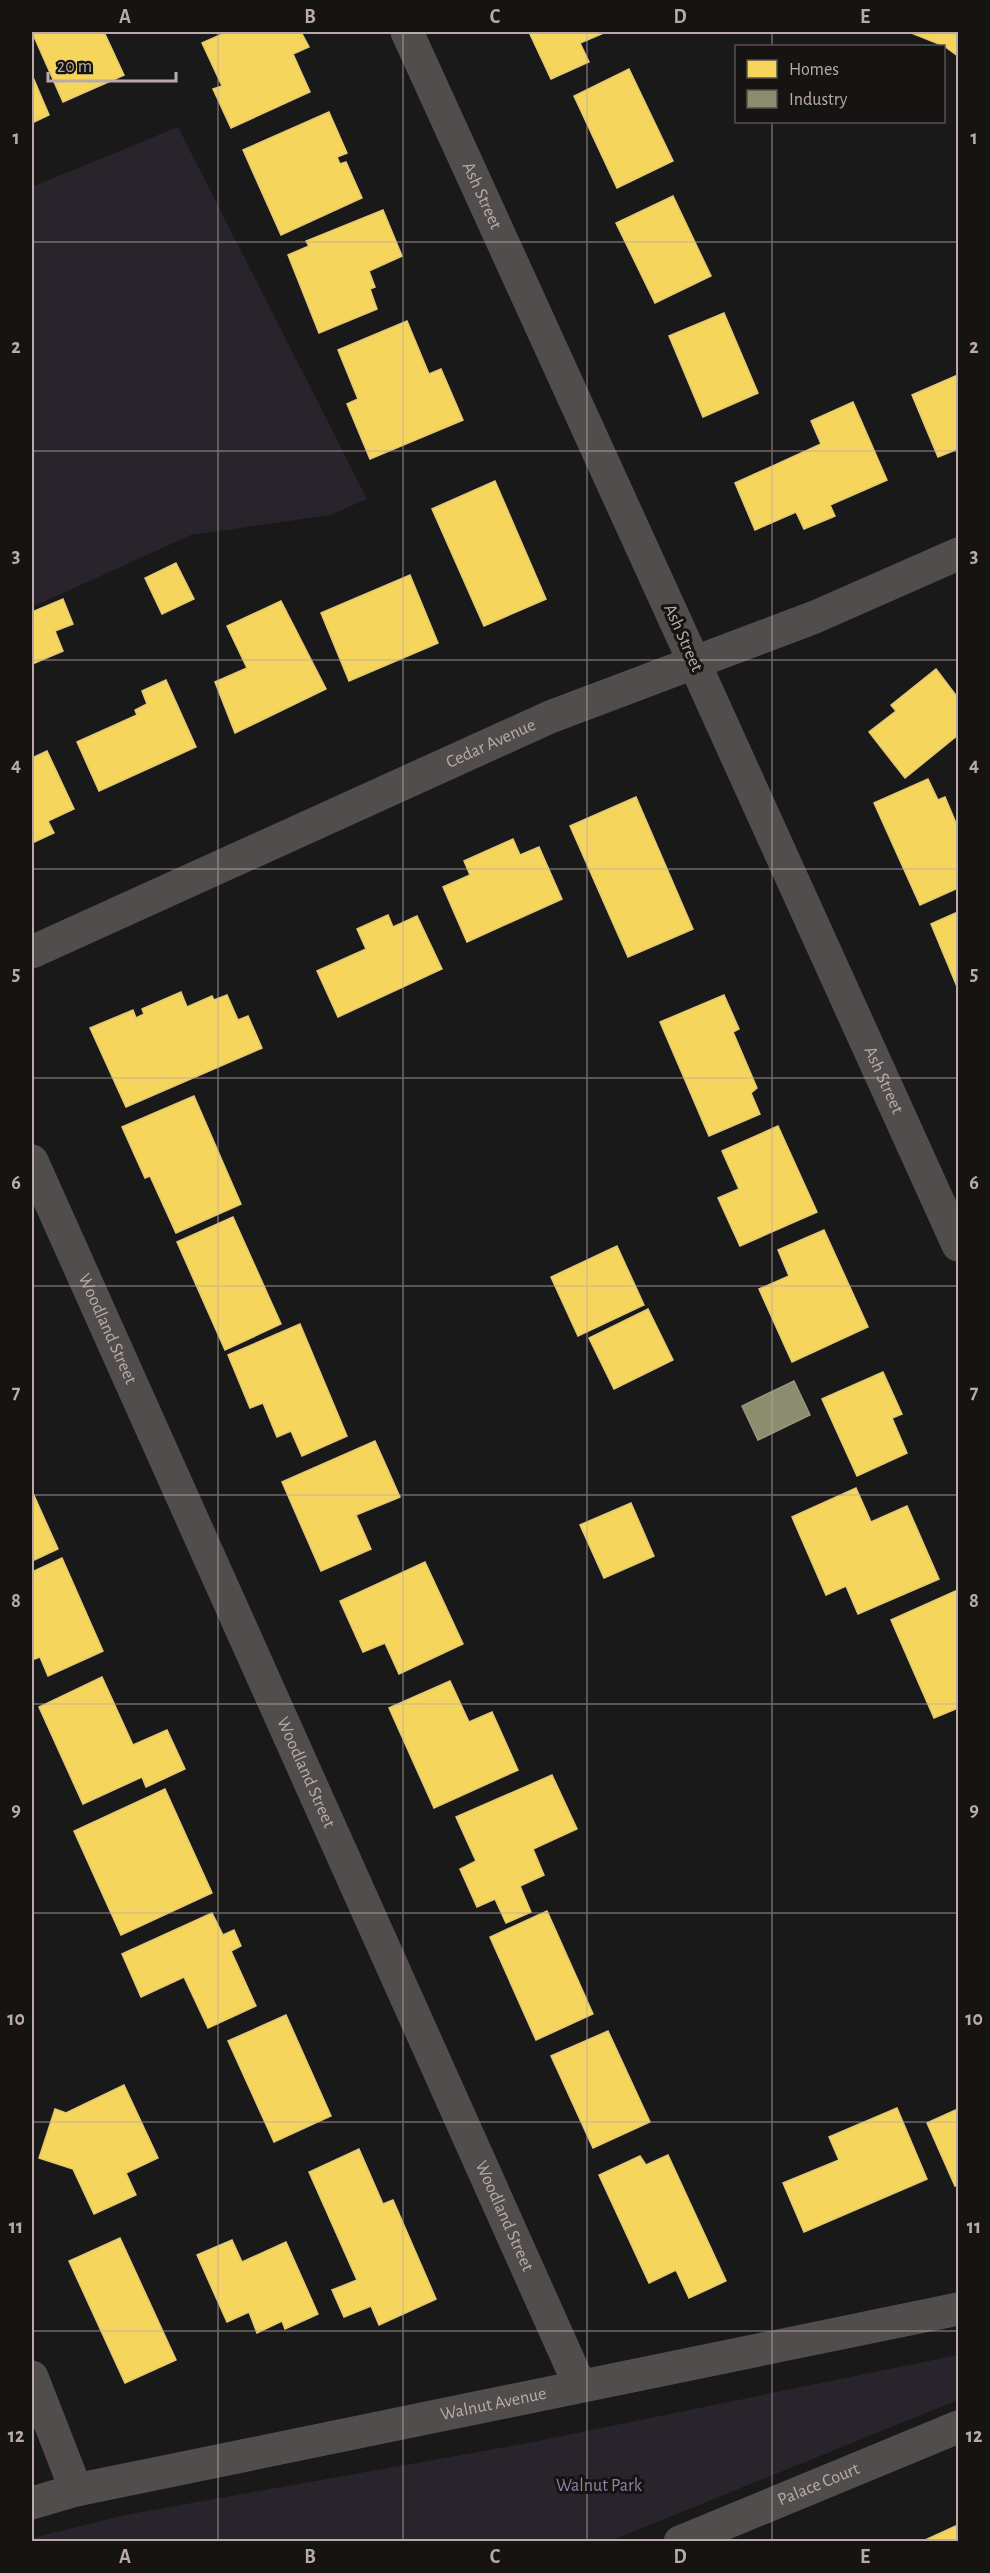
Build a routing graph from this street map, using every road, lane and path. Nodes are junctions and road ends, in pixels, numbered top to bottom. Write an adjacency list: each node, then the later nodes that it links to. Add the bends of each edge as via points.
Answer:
1 (407, 32): 3 (street, Ash Street)
2 (958, 554): 3 (street, Cedar Avenue, via 815,617)
3 (694, 662): 4 (street, Cedar Avenue, via 550,717); 6 (street, Ash Street)
4 (32, 952)
5 (32, 1161): 9 (street, Woodland Street)
6 (958, 1245)
7 (958, 2309): 9 (street, Walnut Avenue)
8 (32, 2377): 11 (street)
9 (580, 2386): 11 (street, Walnut Avenue)
10 (958, 2427): 13 (street, Palace Court)
11 (76, 2490): 12 (street, Walnut Avenue)
12 (32, 2503)
13 (680, 2541)

